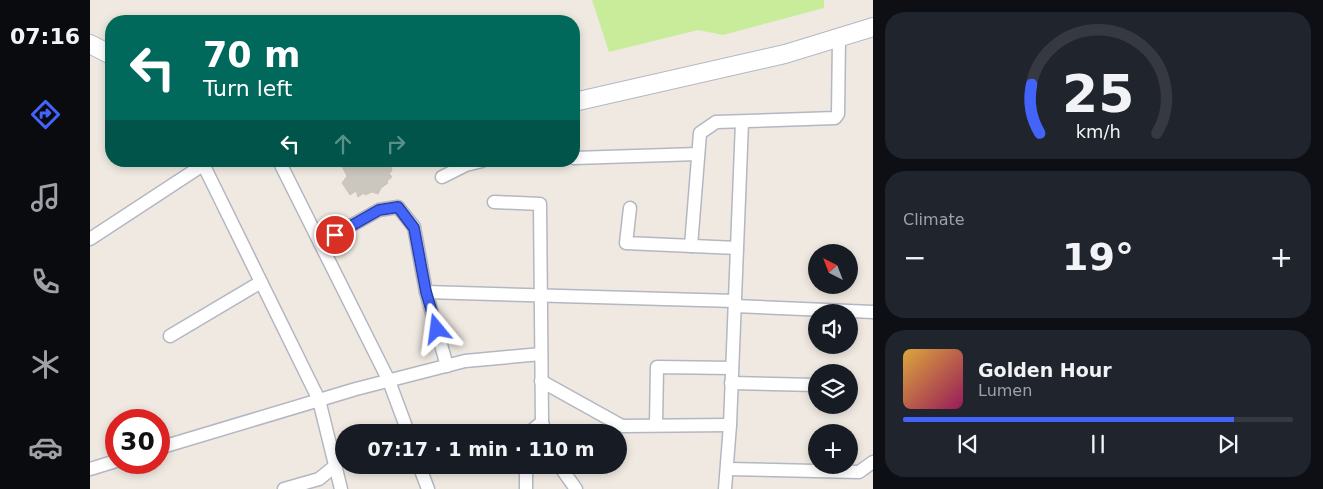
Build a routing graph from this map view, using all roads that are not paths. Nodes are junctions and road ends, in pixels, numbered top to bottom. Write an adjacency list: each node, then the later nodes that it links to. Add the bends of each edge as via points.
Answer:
1 (873, 27): 2 (street)
2 (839, 39): 5 (street); 6 (street, via 838,114 835,118)
3 (90, 44): 4 (street)
4 (105, 52)
5 (580, 101)
6 (742, 122): 7 (street, via 716,122 700,133); 19 (street)
7 (698, 154): 8 (street); 18 (street)
8 (580, 158)
9 (201, 167): 16 (street)
10 (207, 167): 20 (street)
11 (282, 167): 17 (street)
12 (462, 167): 13 (street)
13 (442, 177)
14 (494, 202): 22 (street, via 540,204)
15 (630, 208): 18 (street, via 626,242)
16 (90, 239)
17 (320, 243): 21 (street, via 379,210 398,207 414,228); 29 (street)
18 (691, 246): 19 (street)
19 (737, 248): 23 (street)
20 (261, 282): 25 (street); 33 (street)
21 (426, 292): 22 (street); 27 (street)
22 (541, 295): 23 (street); 26 (street)
23 (735, 304): 24 (street); 28 (street)
24 (873, 312)
25 (170, 336)
26 (541, 354): 27 (street, via 465,361); 30 (street)
27 (447, 366): 29 (street)
28 (732, 368): 31 (street); 36 (street, via 657,367)
29 (389, 381): 33 (street); 34 (street)
30 (541, 381): 35 (street); 36 (street, via 622,426)
31 (731, 382): 32 (street); 37 (street)
32 (808, 385)
33 (319, 400): 38 (street); 41 (street)
34 (405, 424)
35 (543, 424)
36 (656, 425): 37 (street)
37 (730, 425): 43 (street)
38 (170, 445)
39 (873, 462): 43 (street, via 859,472)
40 (105, 464): 42 (street)
41 (335, 466): 48 (street, via 319,479)
42 (90, 469)
43 (728, 469): 53 (street)
44 (337, 474): 49 (street)
45 (422, 474): 50 (street)
46 (526, 474): 51 (street)
47 (565, 474): 52 (street)
48 (284, 489)
49 (341, 489)
50 (428, 489)
51 (526, 489)
52 (576, 489)
53 (725, 489)

